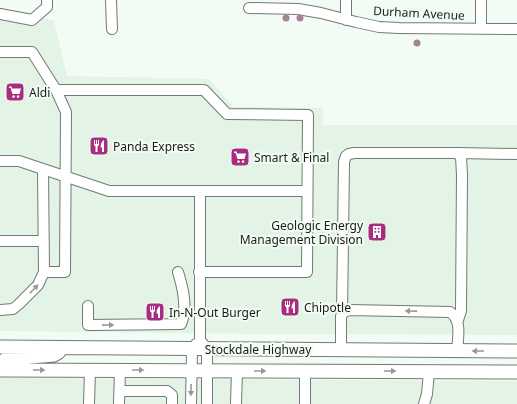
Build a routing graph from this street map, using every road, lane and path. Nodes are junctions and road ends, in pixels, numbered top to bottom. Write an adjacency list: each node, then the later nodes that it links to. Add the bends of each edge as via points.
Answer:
1 (111, 0): 10 (street)
2 (346, 0): 7 (street)
3 (482, 0): 8 (street)
4 (47, 4): 6 (street, via 32,20)
5 (249, 8): 7 (street, Durham Avenue, via 298,9)
6 (0, 14)
7 (346, 20): 8 (street, Durham Avenue, via 399,28)
8 (481, 29): 9 (street, Durham Avenue)
9 (517, 29)
10 (112, 30)
11 (0, 52): 12 (street, via 32,52)
12 (56, 90): 17 (street, via 66,112); 19 (street, via 204,90 227,114 308,114)
13 (457, 154): 14 (street); 27 (street, via 354,153 346,156 342,214); 28 (street, via 461,157 462,175 461,311)
14 (517, 154)
15 (0, 161): 16 (street, via 19,161)
16 (43, 170): 17 (street); 21 (street)
17 (65, 177): 18 (street, via 109,191); 22 (street, via 65,272)
18 (200, 191): 19 (street); 24 (street)
19 (307, 191): 24 (street, via 307,272)
20 (0, 241): 21 (street)
21 (44, 241): 22 (street)
22 (44, 272): 26 (street, one-way to 22, via 13,309 19,304 38,285)
23 (178, 272): 25 (street, one-way to 23, via 88,325 181,324 184,317 183,290)
24 (199, 272): 29 (street)
25 (88, 306)
26 (0, 310)
27 (346, 312): 28 (street, one-way to 27, via 450,312); 32 (street, via 341,316)
28 (458, 320): 33 (street)
29 (200, 346): 31 (main road, Stockdale Highway); 32 (main road, Stockdale Highway); 39 (street); 40 (street)
30 (0, 347): 31 (main road, Stockdale Highway)
31 (65, 347): 35 (main road, via 54,355 6,359)
32 (341, 350): 33 (main road, Stockdale Highway)
33 (457, 350): 34 (main road, Stockdale Highway, one-way to 33)
34 (517, 351)
35 (0, 362)
36 (0, 370): 37 (main road, Stockdale Highway, one-way to 37)
37 (90, 370): 38 (main road, Stockdale Highway); 46 (street)
38 (120, 370): 39 (main road, Stockdale Highway, one-way to 39); 45 (street)
39 (191, 370): 40 (main road, Stockdale Highway); 49 (street, one-way to 49)
40 (207, 370): 41 (main road, Stockdale Highway); 50 (street)
41 (237, 371): 42 (main road, Stockdale Highway, one-way to 42); 51 (street)
42 (304, 371): 43 (main road, Stockdale Highway, one-way to 43); 52 (street)
43 (429, 371): 44 (main road, Stockdale Highway); 53 (street)
44 (517, 372)
45 (120, 391): 47 (street); 48 (street, via 167,391 172,395)
46 (90, 404)
47 (119, 404)
48 (172, 404)
49 (191, 404)
50 (207, 404)
51 (236, 404)
52 (305, 404)
53 (424, 404)

